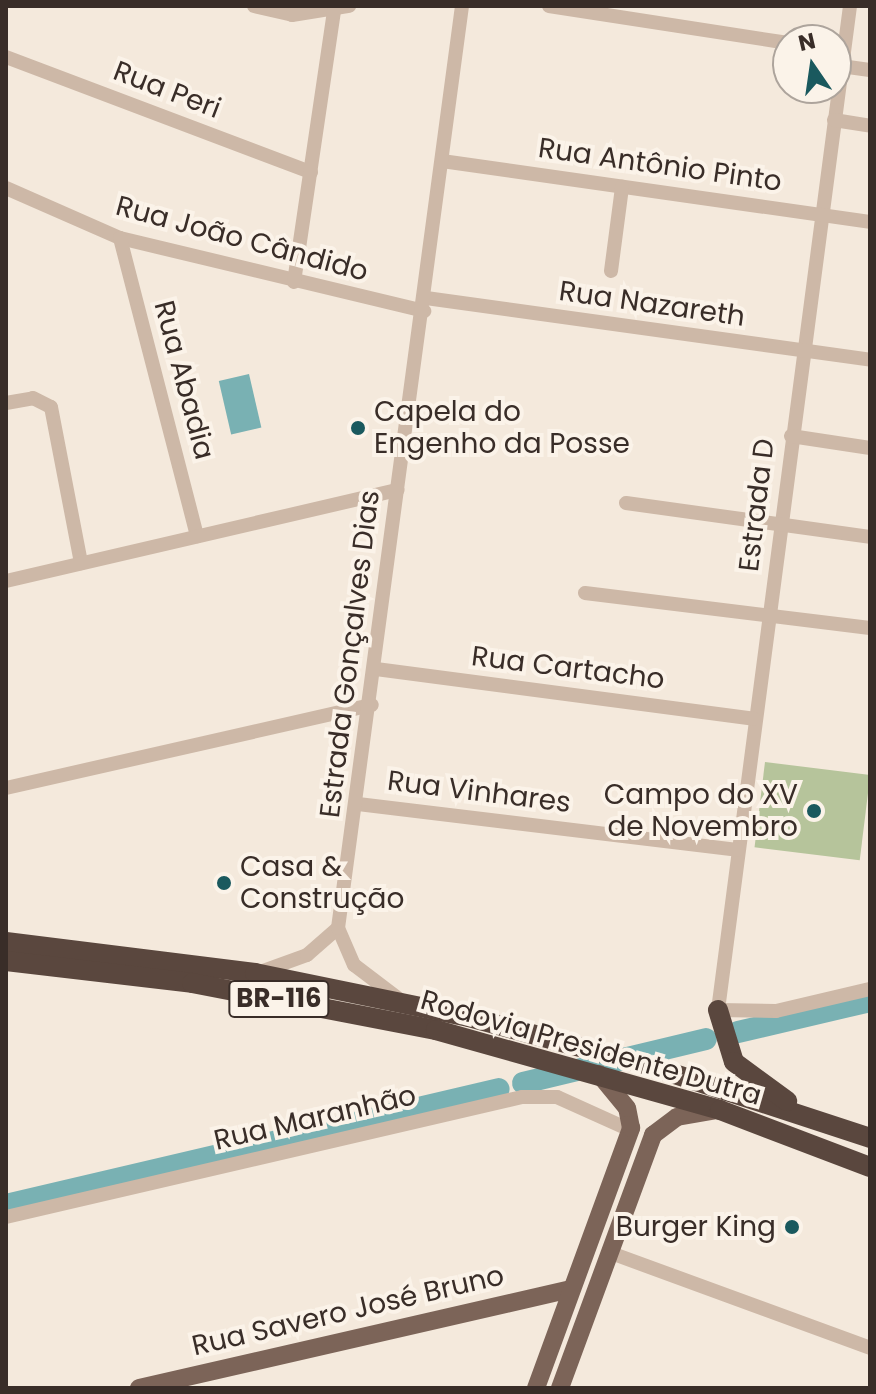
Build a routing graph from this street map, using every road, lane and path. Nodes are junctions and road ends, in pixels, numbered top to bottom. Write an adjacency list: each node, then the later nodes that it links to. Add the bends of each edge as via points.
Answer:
1 (462, 6): 10 (street, Estrada Gonçalves Dias)
2 (549, 6): 5 (street)
3 (257, 7): 4 (street, via 292,15)
4 (340, 7): 11 (street)
5 (772, 41)
6 (6, 57): 11 (street, Rua Peri)
7 (836, 104): 8 (street, Estrada D)
8 (834, 120): 9 (street); 14 (street, Estrada D)
9 (870, 126)
10 (442, 161): 12 (street, Rua Antônio Pinto); 19 (street, Estrada Gonçalves Dias)
11 (311, 172): 18 (street)
12 (622, 187): 14 (street, Rua Antônio Pinto); 17 (street)
13 (6, 188): 16 (street, Rua João Cândido)
14 (820, 213): 15 (street, Rua Antônio Pinto); 20 (street, Estrada D)
15 (870, 222)
16 (120, 238): 18 (street, Rua João Cândido); 28 (street, Rua Abadia)
17 (611, 271)
18 (294, 282): 19 (street, Rua João Cândido)
19 (425, 305): 20 (street, Rua Nazareth); 25 (street, Estrada Gonçalves Dias)
20 (803, 352): 21 (street, Rua Nazareth); 23 (street, Estrada D)
21 (870, 360)
22 (6, 403): 30 (street, via 33,398 51,407)
23 (791, 436): 24 (street); 27 (street, Estrada D)
24 (870, 448)
25 (398, 490): 28 (street); 35 (street, Estrada Gonçalves Dias)
26 (626, 503): 27 (street)
27 (782, 524): 29 (street); 33 (street, Estrada D)
28 (197, 536): 30 (street)
29 (870, 537)
30 (81, 563): 31 (street)
31 (6, 581)
32 (585, 593): 33 (street)
33 (770, 614): 34 (street); 37 (street, Estrada D)
34 (870, 628)
35 (376, 669): 36 (street, Estrada Gonçalves Dias); 37 (street, Rua Cartacho)
36 (372, 705): 38 (street); 39 (street, Estrada Gonçalves Dias)
37 (754, 719): 40 (street, Estrada D)
38 (6, 788)
39 (358, 804): 40 (street, Rua Vinhares); 41 (street, Estrada Gonçalves Dias)
40 (737, 850): 47 (street, Estrada D)
41 (338, 928): 44 (street, via 307,955); 46 (street, via 354,965)
42 (6, 942): 44 (highway, Rodovia Presidente Dutra / BR-116)
43 (6, 961): 48 (highway, Rodovia Presidente Dutra / BR-116, via 192,983 436,1030)
44 (255, 973): 46 (highway, Rodovia Presidente Dutra / BR-116)
45 (870, 989): 47 (street, via 776,1011)
46 (404, 1002): 50 (highway, Rodovia Presidente Dutra / BR-116, via 592,1049)
47 (718, 1010): 50 (highway, via 723,1040 738,1067)
48 (598, 1074): 49 (highway, Rodovia Presidente Dutra / BR-116); 51 (main road, via 627,1108)
49 (720, 1110): 53 (highway, Rodovia Presidente Dutra / BR-116); 55 (main road, via 681,1116 660,1126)
50 (811, 1116): 52 (highway, Rodovia Presidente Dutra / BR-116)
51 (630, 1130): 54 (main road); 56 (street, Rua Maranhão, via 557,1097 522,1097)
52 (870, 1138)
53 (870, 1167)
54 (615, 1172): 55 (main road, via 627,1170); 58 (main road)
55 (637, 1178): 57 (main road)
56 (6, 1217)
57 (611, 1253): 59 (main road); 60 (street)
58 (570, 1289): 59 (main road); 62 (main road, Rua Savero José Bruno); 63 (main road)
59 (589, 1315): 61 (main road)
60 (870, 1348)
61 (567, 1386)
62 (139, 1388)
63 (536, 1388)

